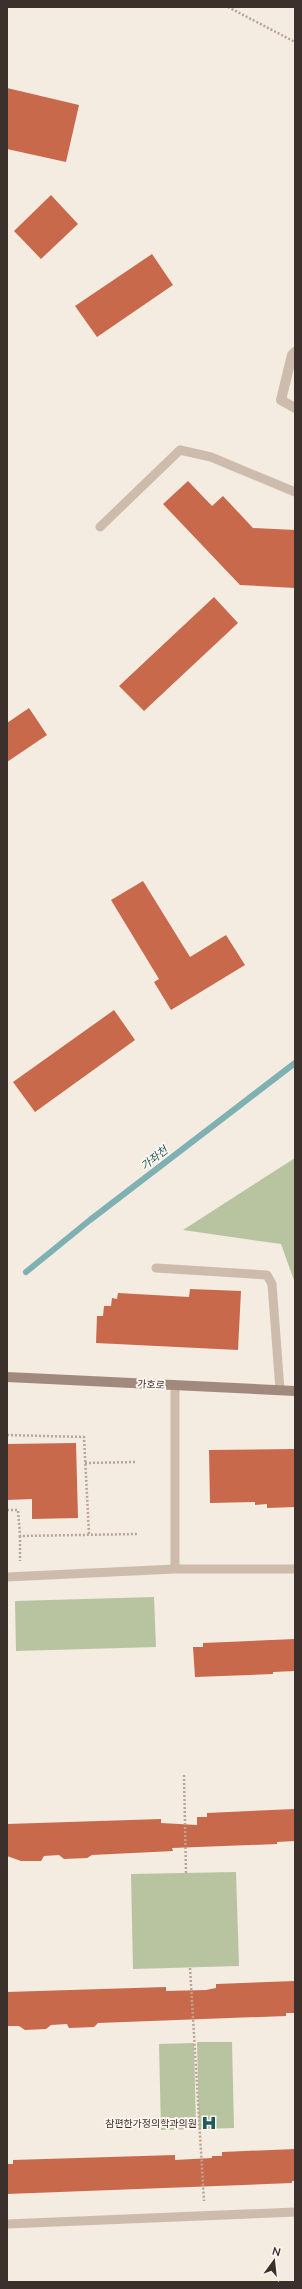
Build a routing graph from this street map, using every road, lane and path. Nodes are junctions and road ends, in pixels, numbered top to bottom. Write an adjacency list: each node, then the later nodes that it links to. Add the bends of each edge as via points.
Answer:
1 (228, 7): 2 (path)
2 (295, 42)
3 (295, 352): 4 (street, via 292,355 281,400)
4 (295, 408)
5 (295, 492): 6 (lane, via 211,457 180,450)
6 (100, 527)
7 (156, 1268): 10 (lane, via 267,1276 272,1284)
8 (7, 1377): 9 (street, 가호로)
9 (175, 1385): 10 (street, 가호로); 19 (lane)
10 (280, 1390): 11 (street, 가호로)
11 (295, 1391)
12 (7, 1435): 14 (path, via 84,1437)
13 (135, 1462): 14 (path)
14 (85, 1463): 16 (path)
15 (7, 1510): 18 (path, via 18,1510)
16 (89, 1534): 17 (path); 18 (path)
17 (138, 1534)
18 (20, 1536): 21 (path)
19 (175, 1569): 20 (lane); 21 (lane)
20 (295, 1569)
21 (20, 1576): 22 (lane)
22 (7, 1577)
23 (184, 1775): 24 (path)
24 (186, 1873)
25 (190, 1968): 27 (path)
26 (295, 2212): 27 (lane)
27 (205, 2216): 28 (lane)
28 (7, 2224)

